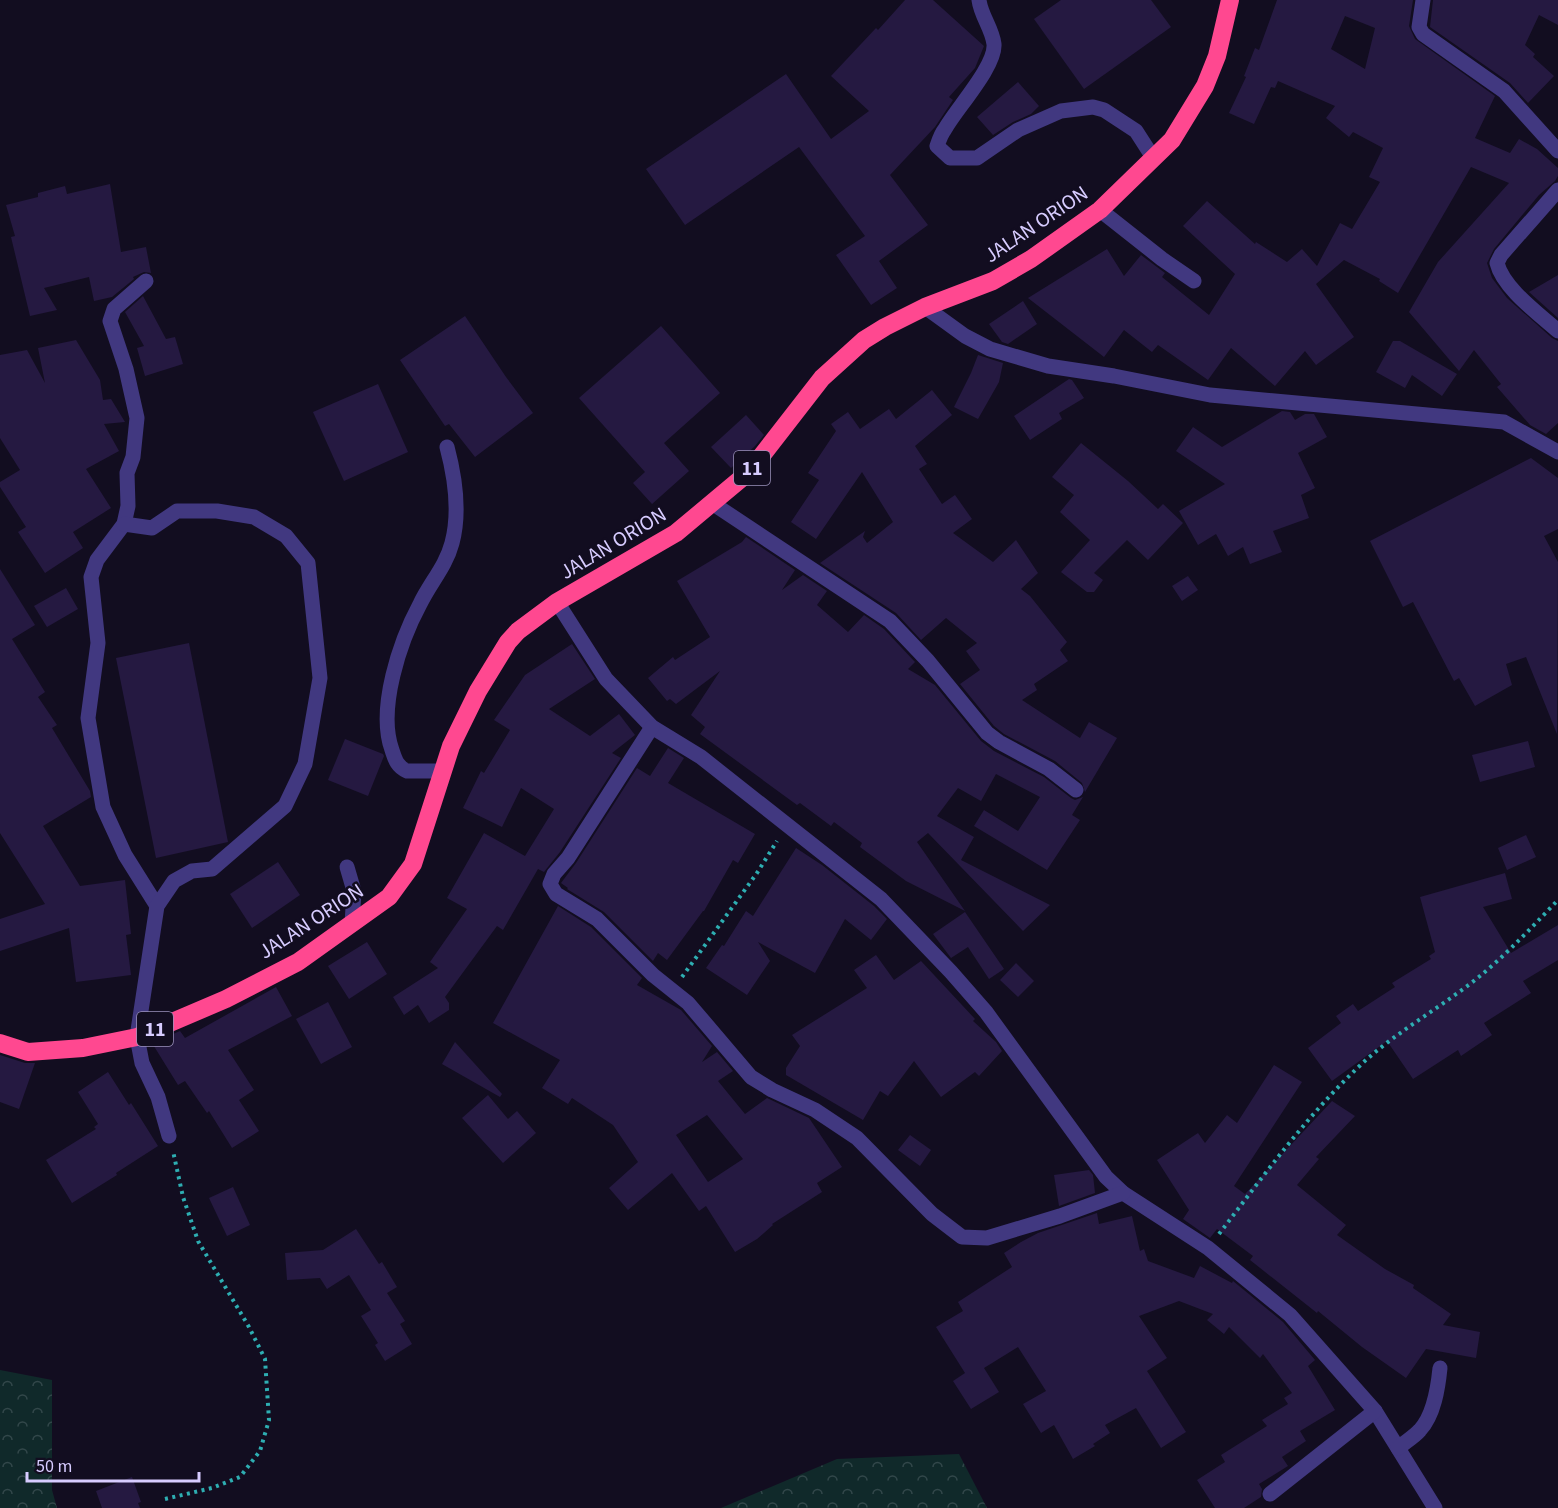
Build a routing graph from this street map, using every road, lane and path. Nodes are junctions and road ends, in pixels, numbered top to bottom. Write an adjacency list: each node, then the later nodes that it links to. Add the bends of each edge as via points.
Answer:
1 (1230, 0): 5 (highway, JALAN ORION / 11, via 1205,87 1172,140)
2 (1423, 0): 4 (street, via 1419,27 1423,34 1504,91)
3 (978, 1): 5 (street, via 995,47 987,68 937,146 950,158 977,158 1018,130 1053,114 1093,107 1136,131)
4 (1558, 151)
5 (1154, 159): 7 (highway, JALAN ORION / 11)
6 (1558, 190): 11 (street, via 1497,263 1502,277)
7 (1100, 210): 9 (street); 10 (highway, JALAN ORION / 11, via 993,281)
8 (146, 281): 15 (street, via 114,309 110,321 137,418 134,457 127,472)
9 (1194, 281)
10 (925, 307): 13 (street, via 990,349 1048,366 1210,396 1504,422); 14 (highway, JALAN ORION / 11, via 864,340 822,378 749,472)
11 (1558, 332)
12 (447, 447): 18 (street, via 454,473 456,527 442,567 405,638 388,696 387,731 402,769)
13 (1556, 448)
14 (712, 503): 16 (highway, JALAN ORION / 11, via 676,532); 19 (street, via 890,621 987,733 1049,769)
15 (124, 524): 23 (street, via 97,560 91,577 98,643 88,718 103,807 125,855); 23 (street, via 152,528 177,511 218,511 254,517 286,536 308,563 320,678 305,764 285,806 213,869 192,871 174,881)
16 (557, 602): 17 (street, via 606,680); 18 (highway, JALAN ORION / 11, via 518,631 498,656 451,746)
17 (652, 727): 20 (street, via 701,757); 25 (street, via 550,884 556,894 597,919)
18 (443, 771): 24 (highway, JALAN ORION / 11, via 413,864 389,897)
19 (1076, 790)
20 (787, 825): 25 (path); 29 (street, via 881,899 951,972 986,1012 1106,1177)
21 (347, 867): 24 (street, via 354,891)
22 (1558, 900): 30 (path, via 1479,977 1366,1060 1308,1120)
23 (157, 906): 26 (street)
24 (352, 924): 26 (highway, JALAN ORION / 11, via 298,962 226,999)
25 (673, 991): 29 (street, via 688,1003 751,1077 815,1110 857,1138 932,1214 962,1237 987,1238)
26 (137, 1037): 27 (highway, JALAN ORION / 11, via 83,1048 28,1052); 28 (street, via 142,1063 158,1097)
27 (0, 1043)
28 (169, 1136): 35 (path, via 198,1241 265,1359 269,1420 260,1451 240,1477)
29 (1123, 1193): 30 (street)
30 (1208, 1248): 32 (street, via 1290,1315)
31 (1440, 1368): 33 (street, via 1433,1405 1421,1429)
32 (1375, 1411): 33 (street); 34 (street)
33 (1398, 1448): 36 (street)
34 (1270, 1494)
35 (165, 1499)
36 (1434, 1508)

